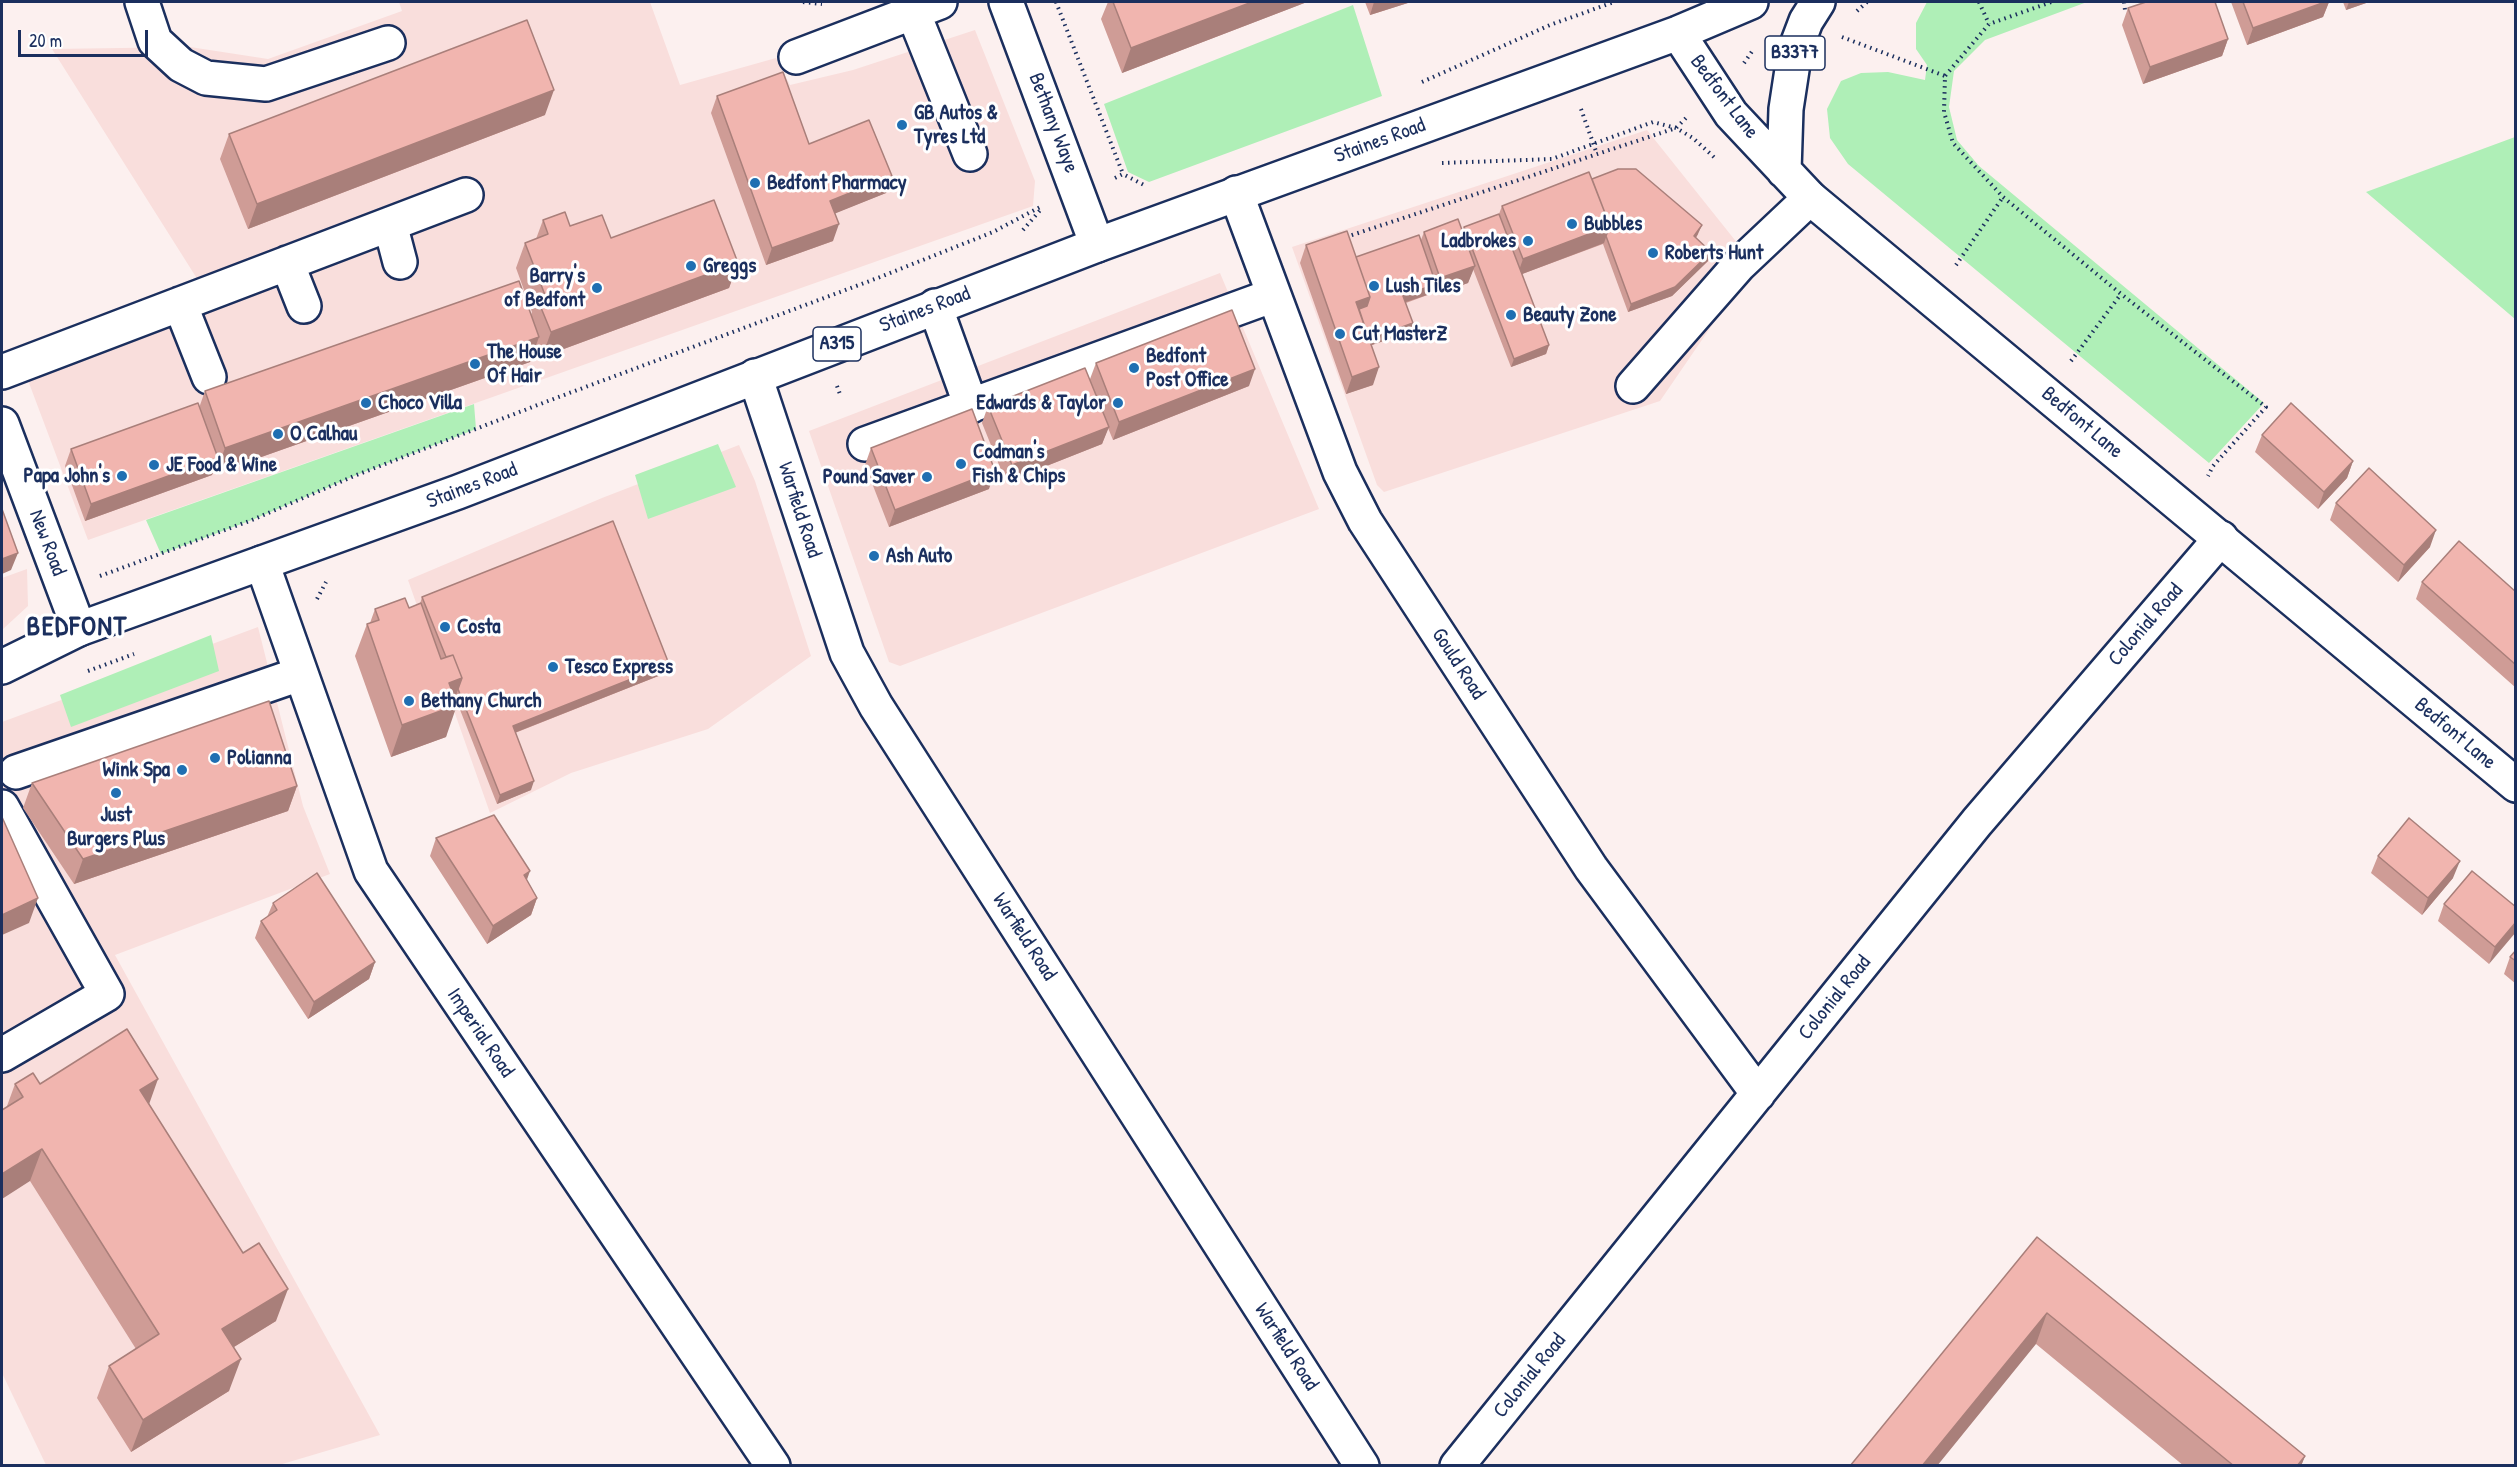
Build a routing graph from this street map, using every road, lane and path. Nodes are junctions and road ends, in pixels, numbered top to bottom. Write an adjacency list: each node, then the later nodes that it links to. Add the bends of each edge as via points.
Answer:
1 (141, 2): 16 (street, via 155,41 182,65 206,78 266,84)
2 (1006, 2): 35 (street, Bethany Waye)
3 (1056, 2): 27 (path)
4 (1751, 2): 13 (street, Staines Road / A315)
5 (1818, 2): 26 (street, B3377, via 1795,50 1786,109)
6 (1979, 2): 11 (path)
7 (2051, 2): 11 (path)
8 (2124, 2): 10 (path)
9 (927, 7): 18 (street); 23 (street)
10 (2125, 10)
11 (1989, 24): 20 (path)
12 (1550, 25): 14 (path)
13 (1678, 33): 26 (street, Bedfont Lane, via 1731,114); 28 (street, Staines Road / A315)
14 (1553, 34)
15 (1833, 34): 20 (path)
16 (388, 43)
17 (1756, 46): 19 (path)
18 (796, 57)
19 (1745, 62)
20 (1945, 76): 30 (path, via 1944,112 1953,143)
21 (1578, 102): 22 (path)
22 (1593, 143): 24 (path); 24 (path, via 1653,122 1676,128); 25 (path, via 1552,159)
23 (970, 154)
24 (1597, 154): 34 (path)
25 (1430, 163)
26 (1784, 171): 31 (street, Bedfont Lane)
27 (1123, 174)
28 (1236, 193): 35 (street, Staines Road / A315); 40 (street, Gould Road)
29 (466, 195): 33 (street)
30 (2003, 197): 38 (path); 39 (path)
31 (1810, 198): 48 (street, via 1739,265); 53 (street, Bedfont Lane)
32 (1045, 205): 55 (path, via 993,232 886,275)
33 (390, 224): 36 (street); 37 (street)
34 (1340, 239)
35 (1096, 244): 43 (street, Staines Road / A315)
36 (400, 262)
37 (287, 263): 41 (street); 42 (street)
38 (1956, 266)
39 (2121, 294): 44 (path); 52 (path, via 2266,407)
40 (1274, 295): 49 (street); 65 (street, Gould Road, via 1340,472 1365,521 1591,868)
41 (180, 304): 45 (street); 47 (street)
42 (304, 306)
43 (935, 306): 46 (street, Staines Road / A315); 49 (street)
44 (2071, 361)
45 (2, 372)
46 (755, 376): 54 (street, Staines Road / A315, via 458,492); 67 (street, Warfield Road, via 848,653 876,706)
47 (208, 377)
48 (1633, 386)
49 (971, 406): 51 (street)
50 (2, 424): 56 (street, New Road)
51 (865, 444)
52 (2208, 476)
53 (2221, 538): 62 (street, Bedfont Lane); 65 (street, Colonial Road, via 1977,822)
54 (262, 563): 56 (street, Staines Road / A315); 59 (street, Imperial Road)
55 (93, 578)
56 (80, 629): 58 (street, Staines Road / A315)
57 (141, 651): 60 (path)
58 (2, 667)
59 (300, 674): 61 (street); 66 (street, Imperial Road, via 371,872)
60 (77, 676)
61 (16, 772)
62 (2516, 785)
63 (2, 807): 64 (street, via 107,994)
64 (2, 1054)
65 (1758, 1094): 68 (street, Colonial Road)
66 (773, 1466)
67 (1362, 1466)
68 (1457, 1466)

